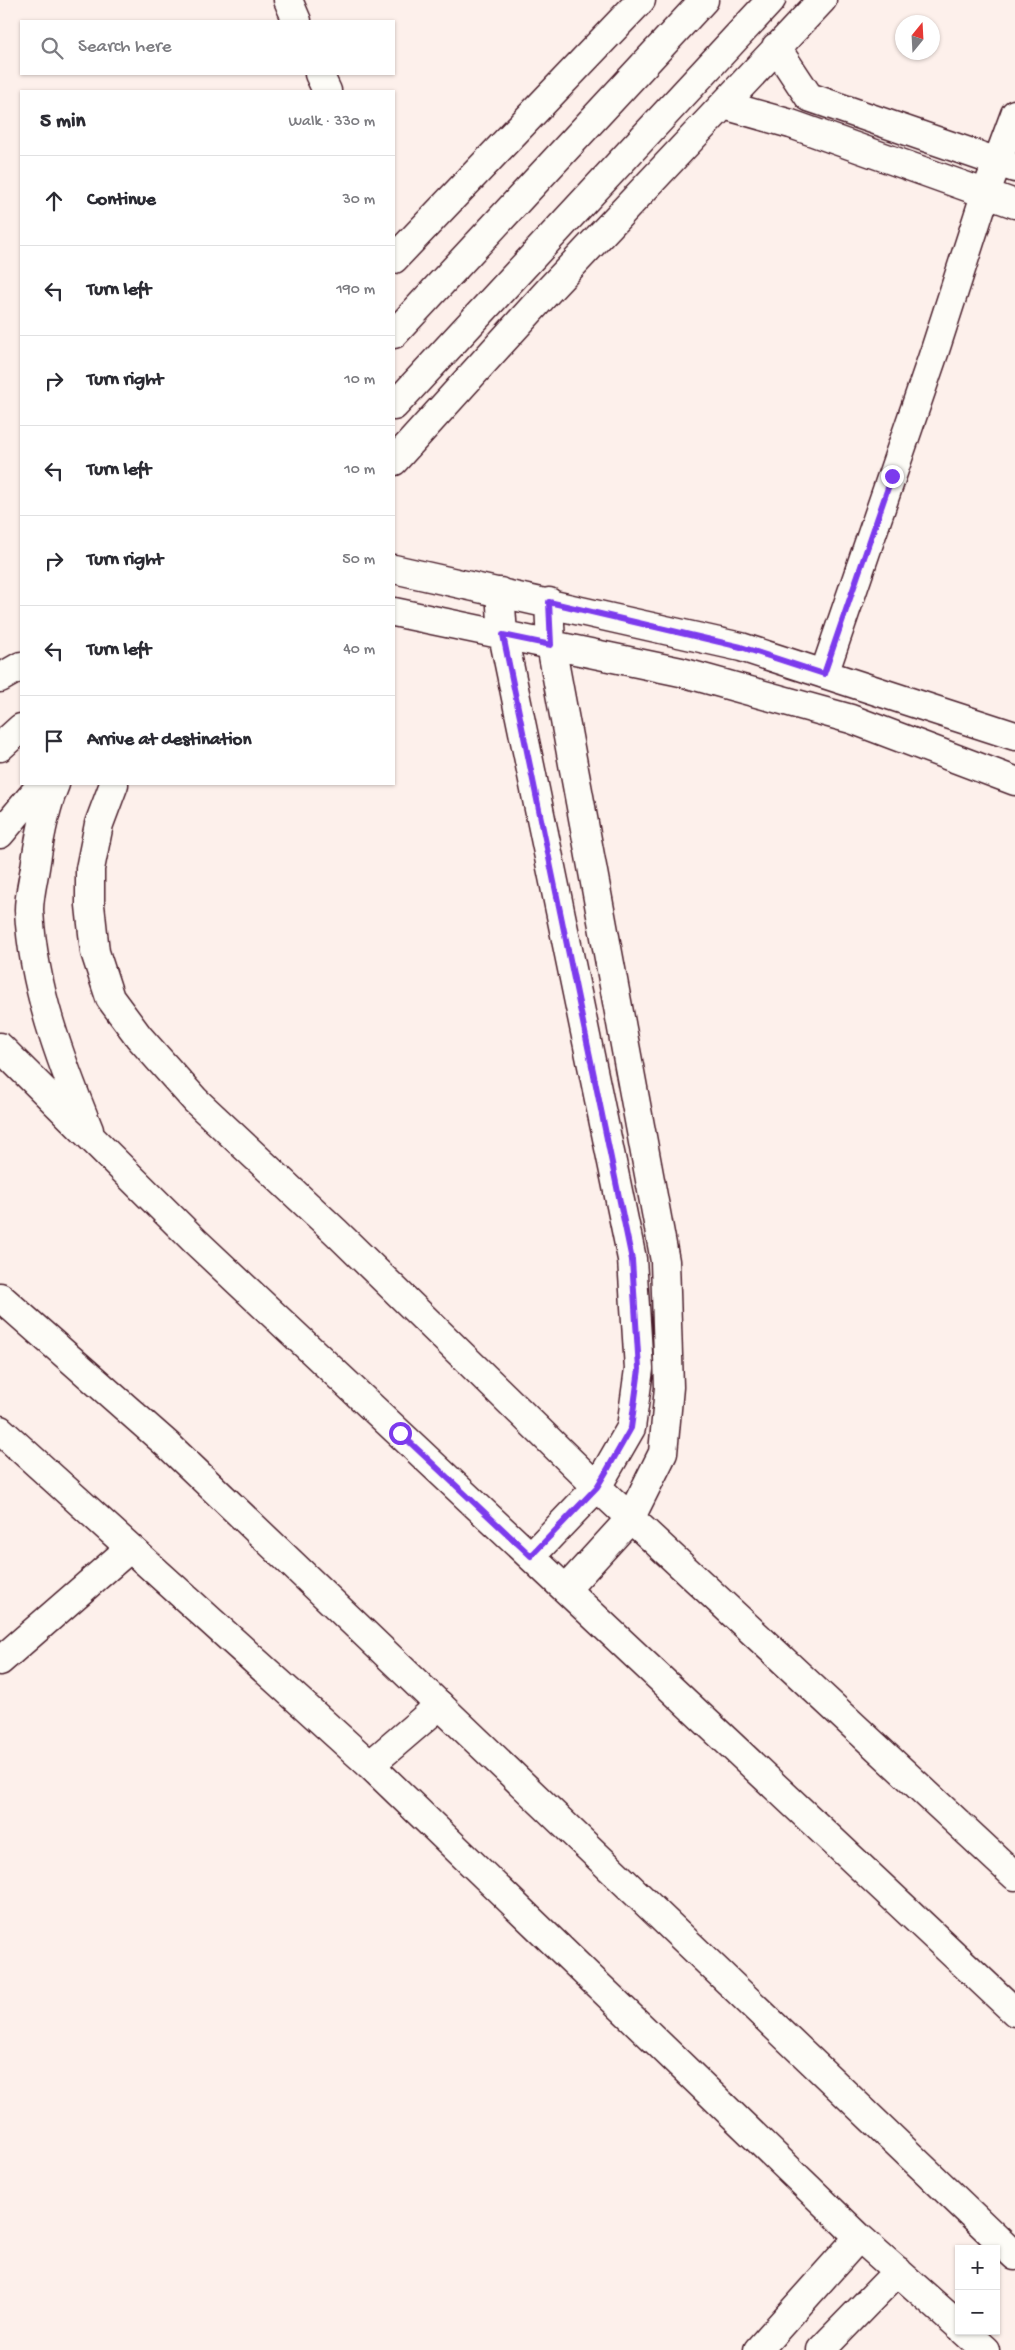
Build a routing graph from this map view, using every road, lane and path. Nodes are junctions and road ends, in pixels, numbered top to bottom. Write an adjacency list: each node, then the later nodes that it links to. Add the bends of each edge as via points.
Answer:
1 (288, 0): 6 (street)
2 (641, 0): 15 (street)
3 (704, 0): 16 (street)
4 (771, 0): 17 (street)
5 (822, 0): 7 (street)
6 (297, 20)
7 (776, 47): 10 (street); 12 (street, via 809,97)
8 (320, 75): 9 (street)
9 (327, 90)
10 (724, 105): 13 (street, via 791,124); 18 (street, via 549,290)
11 (1015, 114): 12 (street)
12 (1007, 165): 13 (street)
13 (985, 195): 14 (street); 26 (street)
14 (1015, 204)
15 (395, 255)
16 (395, 333)
17 (395, 405)
18 (395, 460)
19 (395, 569): 20 (street)
20 (500, 592): 21 (street); 23 (street)
21 (549, 602): 24 (street); 26 (street, via 741,647)
22 (395, 612): 23 (street)
23 (503, 635): 24 (street); 42 (street, via 632,1260 639,1369 631,1428)
24 (551, 645): 33 (street, via 681,672 851,719); 43 (street, via 664,1261 669,1387 663,1453)
25 (20, 667): 27 (street)
26 (824, 674): 31 (street)
27 (0, 678)
28 (20, 727): 30 (street)
29 (20, 728): 32 (street)
30 (0, 732)
31 (1015, 736)
32 (0, 747)
33 (1015, 781)
34 (41, 785): 37 (street)
35 (55, 785): 39 (street, via 39,842 29,909 39,988 59,1054)
36 (114, 785): 42 (street, via 99,824 90,869 95,952 110,998 139,1037 195,1100 336,1232)
37 (0, 834)
38 (0, 1047): 39 (street)
39 (94, 1140): 45 (street, via 196,1241)
40 (0, 1297): 48 (street, via 169,1446)
41 (0, 1430): 44 (street)
42 (597, 1487): 43 (street); 45 (street)
43 (630, 1519): 46 (street); 50 (street)
44 (130, 1548): 47 (street); 49 (street)
45 (531, 1556): 46 (street)
46 (566, 1589): 51 (street)
47 (0, 1661)
48 (440, 1705): 49 (street); 53 (street)
49 (370, 1765): 52 (street)
50 (1015, 1876)
51 (1015, 2012)
52 (859, 2238): 54 (street); 57 (street)
53 (1015, 2256)
54 (898, 2271): 55 (street); 58 (street)
55 (955, 2322)
56 (968, 2335): 59 (street)
57 (758, 2350)
58 (821, 2350)
59 (984, 2350)

